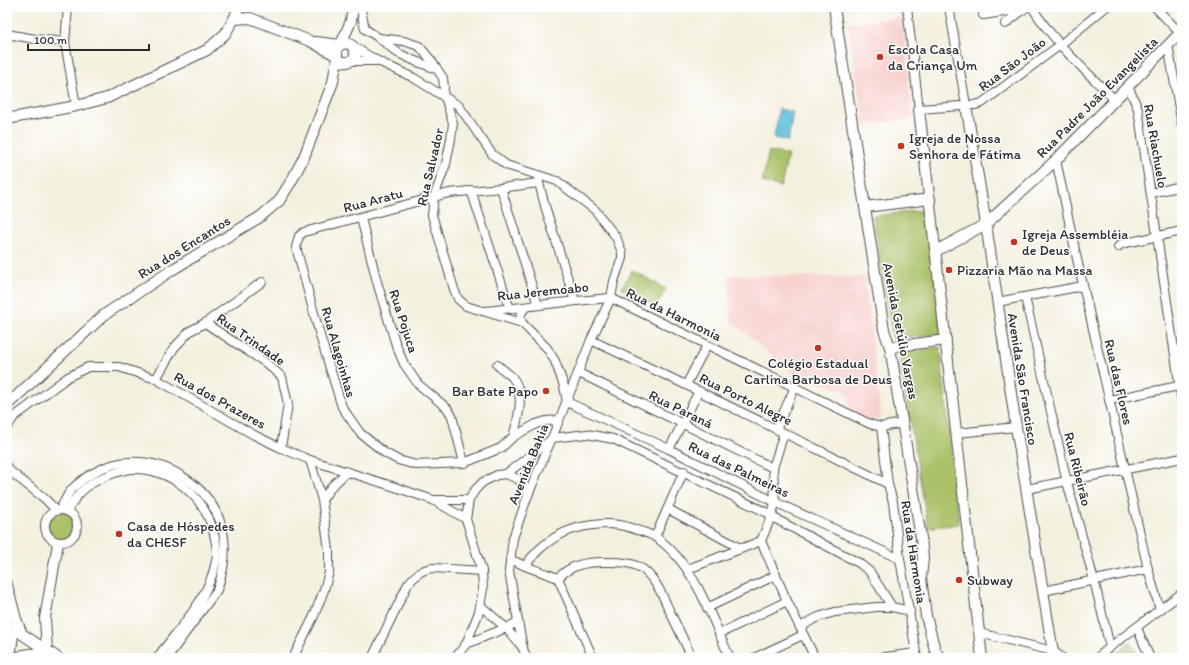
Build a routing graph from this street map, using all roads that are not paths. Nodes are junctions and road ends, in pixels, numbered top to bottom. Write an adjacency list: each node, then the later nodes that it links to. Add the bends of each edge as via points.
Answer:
1 (68, 7): 20 (street)
2 (240, 7): 12 (street); 13 (street)
3 (353, 7): 14 (street)
4 (362, 7): 18 (street, via 365,29)
5 (834, 7): 46 (street, Avenida Getúlio Vargas)
6 (907, 7): 35 (street)
7 (949, 7): 33 (street)
8 (1106, 7): 22 (street, Rua São João)
9 (1155, 7): 16 (street)
10 (1028, 8): 11 (street); 15 (street); 22 (street)
11 (983, 10)
12 (250, 18): 13 (street); 19 (street)
13 (234, 19): 34 (street, via 225,34 208,50 107,98)
14 (351, 21): 21 (street); 24 (street)
15 (1005, 24)
16 (1181, 32): 23 (street, Rua Padre João Evangelista)
17 (7, 34): 20 (street)
18 (379, 38): 28 (street, via 398,52); 28 (street, Rua Salvador, via 419,46)
19 (310, 40): 21 (street); 25 (street)
20 (65, 42): 34 (street)
21 (340, 45): 24 (street, via 347,43); 25 (street, via 337,48)
22 (1060, 45): 32 (street); 33 (street, Rua São João, via 982,103)
23 (1168, 45): 30 (street, Rua Padre João Evangelista); 37 (street)
24 (354, 46): 26 (street); 27 (street, via 356,55)
25 (337, 57): 27 (street, via 342,62); 29 (street, Rua dos Encantos)
26 (378, 61): 27 (street); 31 (street)
27 (350, 62): 29 (street, Rua dos Encantos)
28 (437, 69): 31 (street, Rua Salvador, via 443,78)
29 (333, 82): 80 (street, Rua dos Encantos, via 304,157 279,202 260,217 175,268 104,315)
30 (1128, 86): 32 (street, Rua Padre João Evangelista); 43 (street, Rua Riachuelo, via 1138,109)
31 (444, 96): 39 (street, Rua da Harmonia, via 459,106 492,154 506,165); 44 (street, Rua Salvador, via 453,123 452,139)
32 (1115, 100): 38 (street, Rua Padre João Evangelista)
33 (966, 105): 35 (street, Rua São João); 48 (street, Avenida São Francisco)
34 (76, 106): 36 (street)
35 (920, 109): 45 (street)
36 (7, 118)
37 (1182, 125)
38 (1056, 160): 48 (street, Rua Padre João Evangelista); 55 (street, Rua das Flores)
39 (538, 180): 41 (street, Rua Aratu); 57 (street, Rua da Harmonia, via 557,181 595,210 616,237 622,258); 58 (street)
40 (1182, 186): 43 (street)
41 (501, 188): 42 (street, Rua Aratu); 60 (street)
42 (471, 190): 44 (street, Rua Aratu); 62 (street)
43 (1151, 193): 50 (street, Rua Riachuelo)
44 (434, 197): 47 (street, Rua Aratu); 63 (street, Rua Salvador, via 432,215 454,289 458,299 466,306)
45 (930, 199): 46 (street); 53 (street)
46 (865, 207): 69 (street, Avenida Getúlio Vargas, via 884,330)
47 (361, 218): 51 (street, Rua Aratu, via 304,232 299,236); 95 (street, Rua Pojuca, via 396,345 404,364 418,384 447,408 452,416)
48 (986, 224): 53 (street, Rua Padre João Evangelista); 59 (street, Avenida São Francisco)
49 (1182, 231): 50 (street)
50 (1158, 236): 52 (street, via 1120,244); 74 (street, Rua Riachuelo)
51 (296, 247): 95 (street, Rua Alagoinhas, via 342,407 360,433 385,453 404,462 416,465)
52 (1118, 247)
53 (936, 251): 67 (street)
54 (262, 282): 64 (street)
55 (1083, 286): 56 (street); 77 (street, Rua das Flores)
56 (1025, 297): 59 (street); 105 (street, Rua Ribeirão)
57 (611, 298): 58 (street, Rua Jeremoabo); 66 (street, Avenida Bahia); 68 (street, Rua da Harmonia)
58 (575, 300): 60 (street, Rua Jeremoabo)
59 (997, 302): 85 (street, Avenida São Francisco)
60 (538, 305): 61 (street, Rua Jeremoabo)
61 (526, 307): 62 (street, Rua Jeremoabo); 65 (street, via 521,314)
62 (510, 309): 63 (street, Rua Jeremoabo)
63 (479, 311): 65 (street, Rua Salvador)
64 (205, 322): 72 (street, via 190,331 174,348); 91 (street, Rua Trindade, via 266,363 282,377 288,404)
65 (522, 323): 78 (street, via 555,361)
66 (591, 340): 71 (street, Avenida Bahia); 73 (street, Rua Porto Alegre)
67 (946, 340): 69 (street); 88 (street)
68 (707, 345): 73 (street); 75 (street, Rua da Harmonia)
69 (890, 347): 82 (street, Avenida Getúlio Vargas)
70 (497, 365): 89 (street, via 513,378 520,396 517,424)
71 (578, 373): 78 (street, Avenida Bahia); 83 (street, Rua Paraná)
72 (156, 379): 84 (street, Rua dos Prazeres, via 119,367 88,367 62,381 14,417); 91 (street, Rua dos Prazeres)
73 (686, 385): 76 (street, Rua Porto Alegre)
74 (1179, 386): 77 (street); 79 (street, Rua Riachuelo)
75 (795, 387): 86 (street, Rua da Harmonia); 87 (street)
76 (699, 391): 83 (street); 87 (street, Rua Porto Alegre)
77 (1109, 400): 98 (street, Rua das Flores)
78 (567, 402): 81 (street, Avenida Bahia); 92 (street, Rua das Palmeiras)
79 (1182, 402)
80 (7, 405)
81 (559, 420): 89 (street, Rua Alagoinhas, via 536,424); 90 (street, Avenida Bahia)
82 (903, 423): 86 (street); 172 (street, Avenida Getúlio Vargas, via 921,538 921,578 926,616 935,650)
83 (683, 424): 92 (street); 97 (street, Rua Paraná)
84 (7, 427)
85 (1016, 427): 88 (street); 107 (street, Avenida São Francisco)
86 (880, 428): 106 (street, Rua da Harmonia)
87 (780, 431): 97 (street); 106 (street, Rua Porto Alegre)
88 (957, 433): 149 (street)
89 (512, 437): 95 (street, Rua Alagoinhas, via 501,448)
90 (552, 438): 99 (street, Rua das Palmeiras, via 587,434 614,438); 103 (street); 109 (street, Avenida Bahia)
91 (281, 448): 94 (street, Rua dos Prazeres)
92 (669, 449): 113 (street, Rua das Palmeiras)
93 (1182, 458): 98 (street)
94 (310, 460): 102 (street, Rua dos Prazeres); 110 (street)
95 (464, 463)
96 (7, 467): 115 (street)
97 (773, 468): 113 (street)
98 (1126, 469): 105 (street); 129 (street, Rua das Flores)
99 (684, 471): 114 (street); 116 (street, Rua das Palmeiras)
100 (92, 472): 101 (street, via 129,462 147,463); 104 (street); 115 (street, via 71,490)
101 (167, 472): 104 (street, via 130,469); 108 (street, via 192,483)
102 (348, 472): 110 (street, via 332,486); 111 (street, Rua dos Prazeres)
103 (506, 474): 109 (street, via 518,479 525,486); 112 (street, via 497,475 484,482)
104 (96, 480): 115 (street)
105 (1067, 482): 107 (street); 133 (street, Rua Ribeirão)
106 (888, 484): 126 (street, Rua da Harmonia, via 893,502)
107 (1027, 489): 135 (street, Avenida São Francisco)
108 (197, 493): 118 (street, via 212,506); 119 (street)
109 (528, 496): 124 (street, Avenida Bahia, via 513,538)
110 (322, 500): 162 (street, via 329,550 329,572 314,616)
111 (433, 500): 112 (street, Rua dos Prazeres); 117 (street, Rua dos Prazeres)
112 (469, 500): 117 (street)
113 (775, 502): 116 (street); 126 (street, Rua das Palmeiras)
114 (668, 509): 120 (street); 123 (street)
115 (61, 511): 122 (street, via 47,517 44,528 49,538); 122 (street, via 75,517 77,530 70,540)
116 (772, 516): 121 (street); 139 (street, Rua das Palmeiras, via 859,563 870,572)
117 (466, 519): 130 (street)
118 (220, 521): 119 (street); 125 (street, via 225,548)
119 (212, 524): 125 (street)
120 (655, 537): 127 (street, via 623,525 606,523 581,526 559,534 534,554); 128 (street)
121 (761, 541): 123 (street); 131 (street)
122 (58, 543): 154 (street, via 44,618)
123 (740, 548): 128 (street)
124 (510, 559): 127 (street); 144 (street, Avenida Bahia, via 509,572)
125 (221, 560): 145 (street, via 221,579 216,590)
126 (900, 560): 142 (street, Rua da Harmonia)
127 (525, 566): 132 (street)
128 (688, 569): 140 (street)
129 (1148, 569): 133 (street); 141 (street, Rua das Flores)
130 (482, 571): 138 (street); 163 (street, via 433,568 425,569 416,575 408,584)
131 (776, 575): 137 (street); 140 (street)
132 (558, 578): 166 (street); 167 (street, via 566,570 591,562 622,562 646,571 659,588)
133 (1094, 580): 135 (street); 152 (street, Rua Ribeirão)
134 (7, 585): 143 (street)
135 (1044, 591): 155 (street, Avenida São Francisco)
136 (1182, 593): 141 (street)
137 (787, 601): 148 (street); 150 (street)
138 (481, 606): 146 (street, Avenida Bahia); 151 (street)
139 (892, 607): 142 (street); 148 (street, via 835,612 818,617)
140 (707, 608): 150 (street)
141 (1160, 610): 147 (street)
142 (910, 611): 156 (street, Rua da Harmonia)
143 (16, 619): 154 (street, via 22,634); 157 (street)
144 (518, 622): 146 (street); 153 (street, Avenida Bahia)
145 (186, 626): 160 (street); 161 (street)
146 (506, 628): 151 (street); 153 (street, Avenida Bahia)
147 (1137, 628): 152 (street); 176 (street)
148 (801, 631): 169 (street); 170 (street)
149 (979, 633): 155 (street); 173 (street)
150 (719, 634): 168 (street)
151 (466, 644): 164 (street)
152 (1110, 647): 175 (street)
153 (523, 649): 165 (street, Avenida Bahia)
154 (47, 651): 158 (street, via 22,654); 159 (street)
155 (1053, 654): 174 (street)
156 (917, 655): 171 (street)
157 (11, 658)
158 (16, 658)
159 (58, 658)
160 (156, 658)
161 (167, 658)
162 (293, 658)
163 (372, 658)
164 (455, 658)
165 (527, 658)
166 (593, 658)
167 (692, 658)
168 (730, 658)
169 (754, 658)
170 (815, 658)
171 (879, 658)
172 (940, 658)
173 (982, 658)
174 (1062, 658)
175 (1097, 658)
176 (1150, 658)

